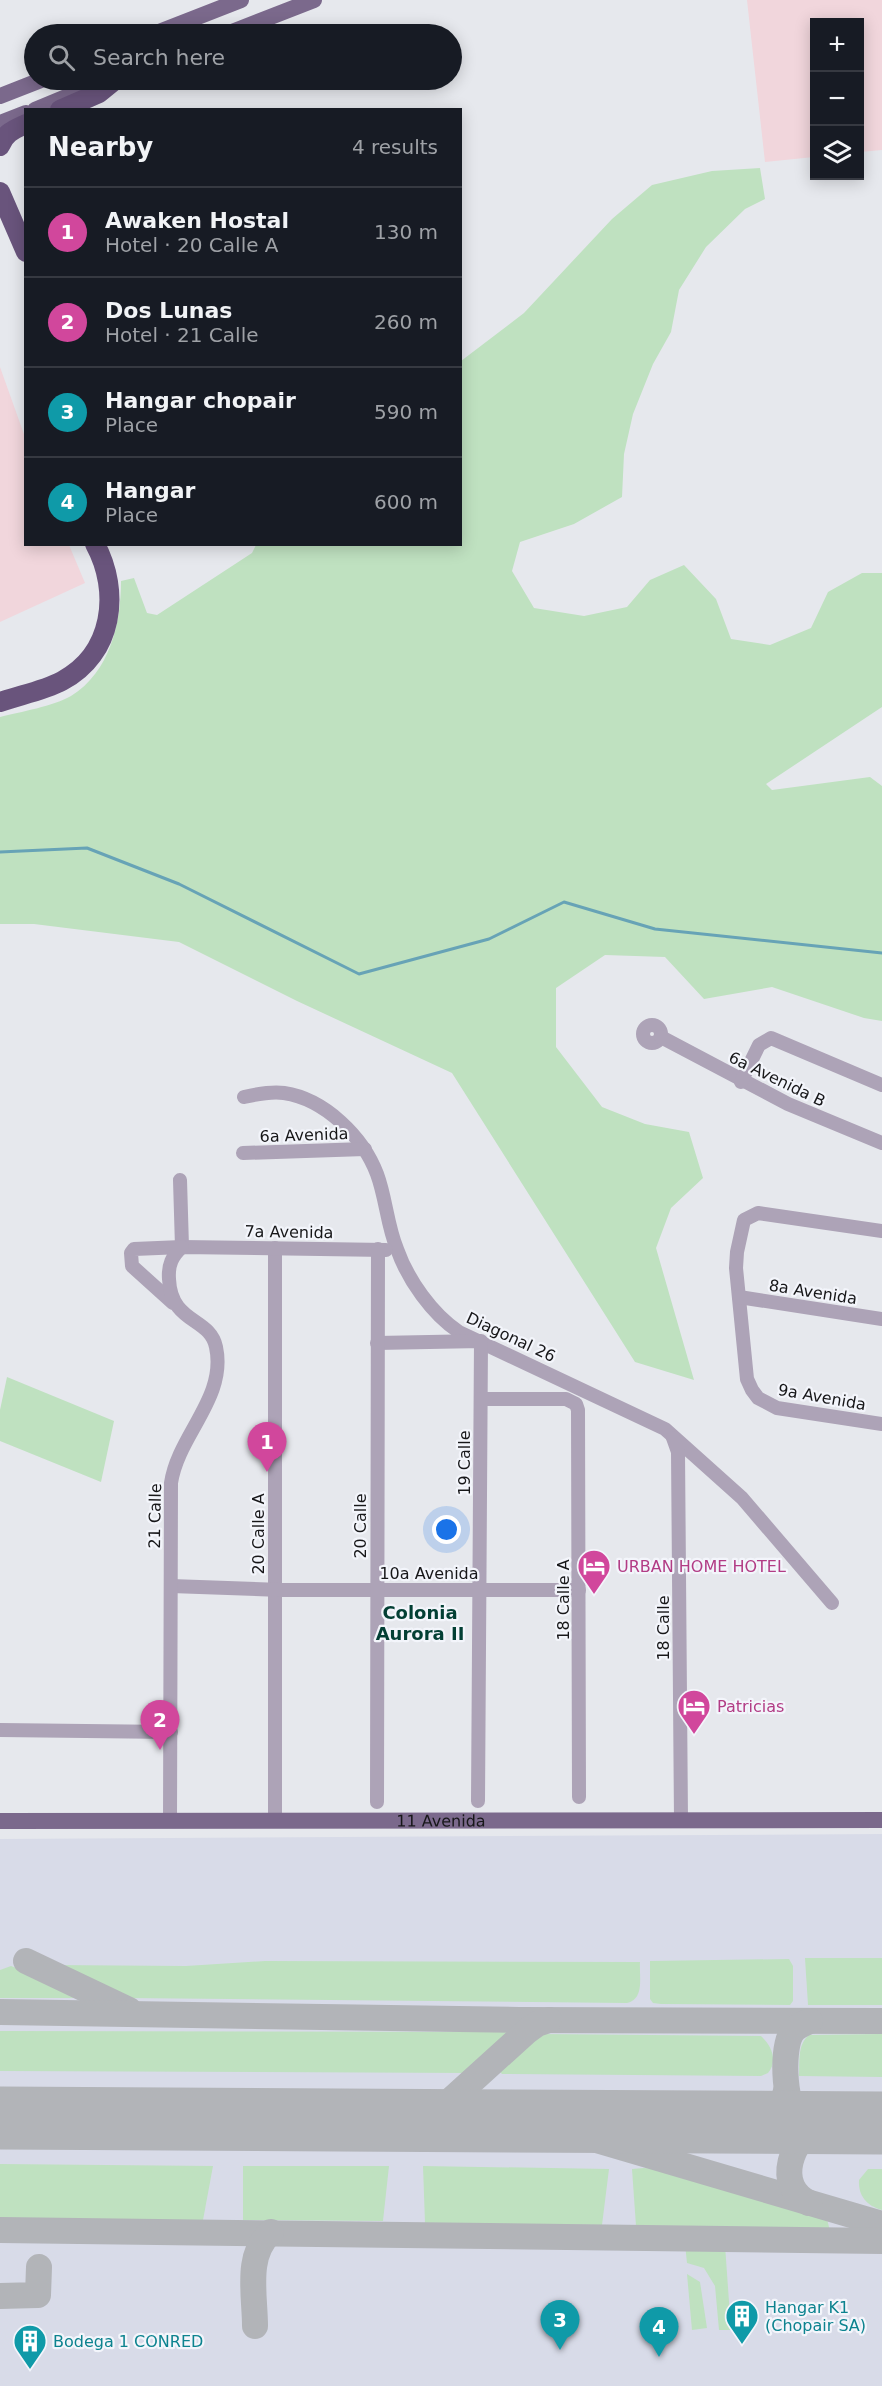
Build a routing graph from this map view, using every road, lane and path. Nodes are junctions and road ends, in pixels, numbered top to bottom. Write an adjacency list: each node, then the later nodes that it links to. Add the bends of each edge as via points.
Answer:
1 (242, 0): 3 (main road)
2 (314, 0): 4 (main road)
3 (180, 24)
4 (253, 24)
5 (24, 87): 8 (main road)
6 (87, 90): 9 (main road)
7 (102, 90): 10 (highway)
8 (0, 96)
9 (40, 108)
10 (65, 108)
11 (24, 114): 12 (main road)
12 (0, 123)
13 (24, 125): 14 (highway, via 12,130)
14 (0, 146)
15 (0, 192): 16 (highway)
16 (24, 247)
17 (96, 546): 18 (highway, via 112,596 108,621 95,653 62,681)
18 (0, 702)
19 (660, 1037): 20 (street, 6a Avenida B)
20 (741, 1082): 21 (street, via 759,1045 766,1039 775,1039); 23 (street, 6a Avenida B)
21 (882, 1085)
22 (244, 1097): 24 (street, Diagonal 26, via 285,1093 312,1102 341,1123)
23 (882, 1143)
24 (365, 1149): 25 (street, 6a Avenida); 31 (street, Diagonal 26, via 380,1184)
25 (243, 1153)
26 (180, 1180): 28 (street)
27 (882, 1231): 32 (street, via 767,1213 751,1216 744,1220 737,1252)
28 (182, 1247): 29 (street, 7a Avenida); 33 (street, via 170,1264); 33 (street, 7a Avenida, via 134,1249 130,1253 136,1271)
29 (274, 1248): 30 (street, 7a Avenida); 41 (street, 20 Calle A)
30 (378, 1249): 31 (street, 7a Avenida); 36 (street, 20 Calle)
31 (397, 1250): 35 (street, Diagonal 26, via 436,1313 459,1332)
32 (739, 1297): 34 (street, 8a Avenida); 38 (street, 9a Avenida, via 747,1379 758,1398 777,1408)
33 (174, 1303): 40 (street, 21 Calle, via 214,1340 218,1362 213,1389 172,1473)
34 (882, 1320)
35 (481, 1341): 36 (street); 37 (street, 19 Calle); 39 (street, Diagonal 26, via 665,1429)
36 (377, 1343): 42 (street, 20 Calle)
37 (481, 1399): 43 (street, 19 Calle); 44 (street, 18 Calle A, via 566,1399 576,1404)
38 (882, 1424)
39 (672, 1436): 45 (street, Diagonal 26, via 742,1498); 52 (street, 18 Calle, via 678,1452)
40 (171, 1586): 41 (street, 10a Avenida); 47 (street, 21 Calle)
41 (275, 1589): 42 (street, 10a Avenida); 51 (street, 20 Calle A)
42 (377, 1590): 43 (street, 10a Avenida); 50 (street, 20 Calle)
43 (480, 1590): 44 (street, 10a Avenida); 49 (street, 19 Calle)
44 (579, 1590): 48 (street, 18 Calle A)
45 (832, 1603)
46 (0, 1730): 47 (street)
47 (171, 1732): 55 (street, 21 Calle)
48 (579, 1797)
49 (478, 1801)
50 (377, 1802)
51 (275, 1820): 52 (main road, 11 Avenida); 55 (main road, 11 Avenida)
52 (681, 1820): 53 (main road, 11 Avenida)
53 (882, 1820)
54 (0, 1821): 55 (main road, 11 Avenida)
55 (170, 1821)

